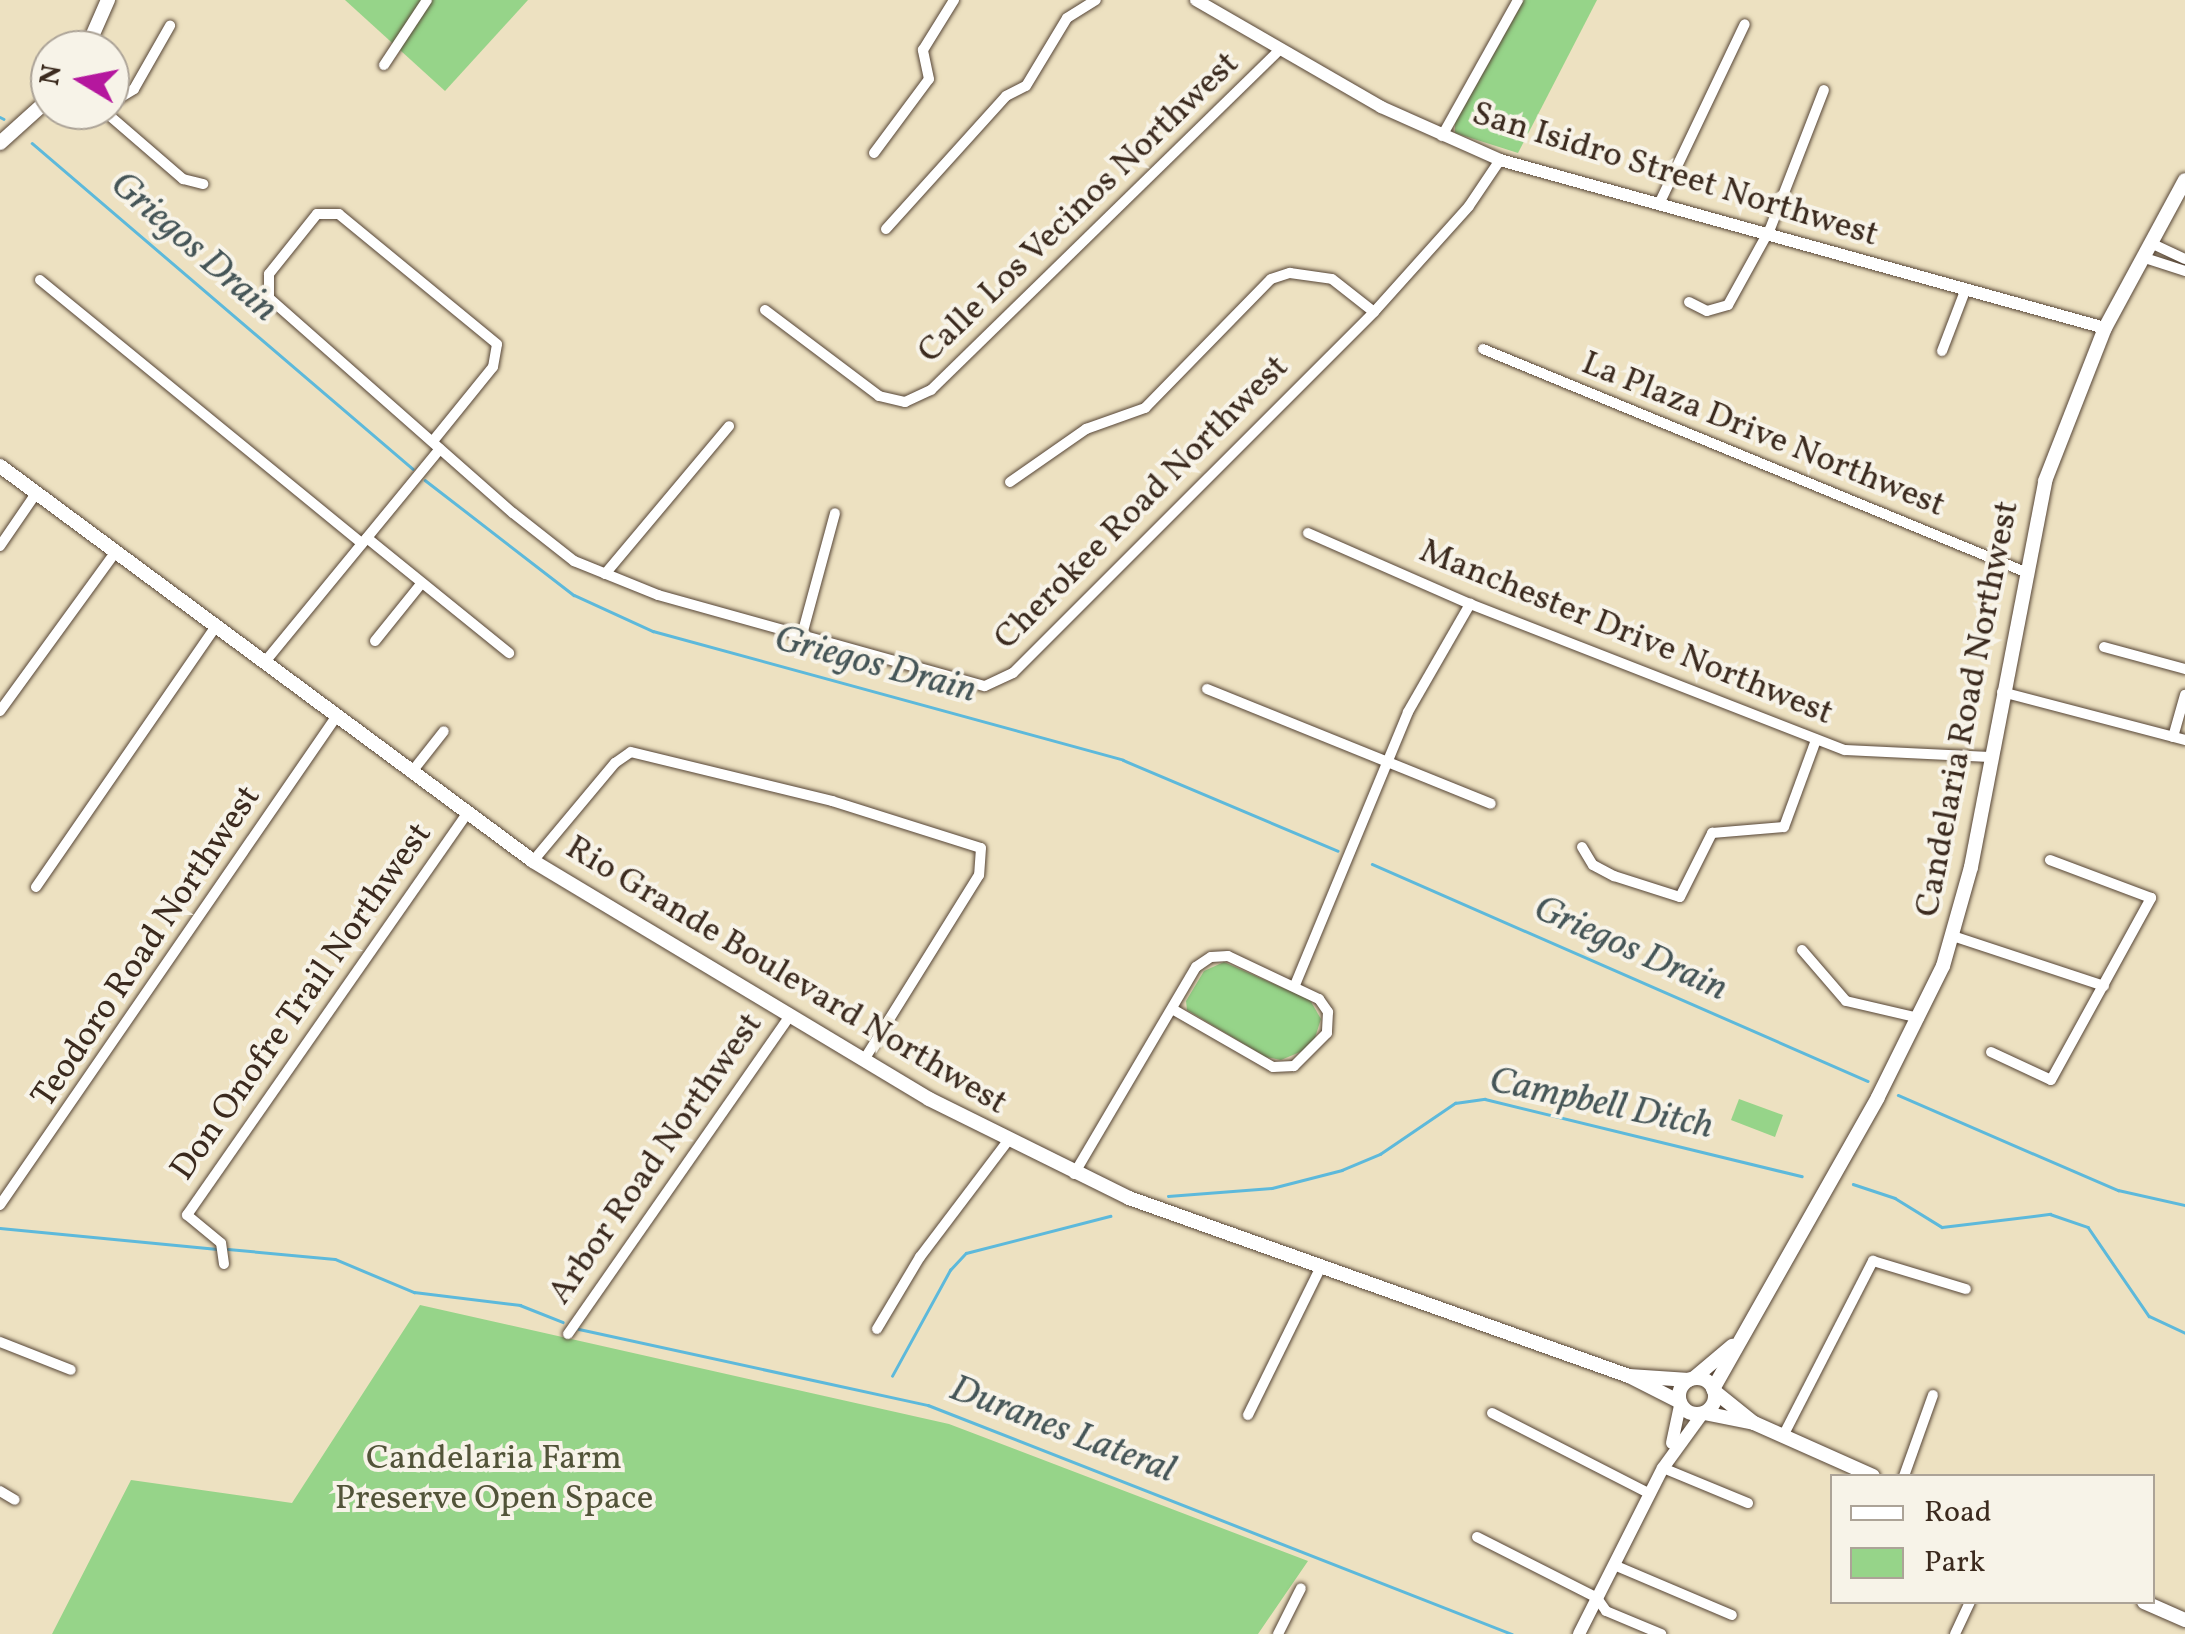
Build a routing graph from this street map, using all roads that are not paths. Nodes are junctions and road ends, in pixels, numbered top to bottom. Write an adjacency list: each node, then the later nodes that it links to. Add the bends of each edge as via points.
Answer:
1 (108, 0): 9 (main road)
2 (427, 0): 11 (street)
3 (954, 0): 18 (street, via 924,50 929,79)
4 (1096, 0): 23 (street, via 1067,18 1033,78 1006,96)
5 (1196, 0): 10 (street, San Isidro Street Northwest)
6 (1518, 0): 16 (street)
7 (1745, 24): 22 (street)
8 (170, 26): 12 (street)
9 (95, 30)
10 (1278, 52): 16 (street, San Isidro Street Northwest); 31 (street, Calle Los Vecinos Northwest, via 932,390 905,402 879,396)
11 (384, 65)
12 (130, 90)
13 (1824, 90): 24 (street)
14 (30, 116): 17 (main road)
15 (127, 130): 21 (street, via 183,179)
16 (1442, 136): 19 (street, San Isidro Street Northwest)
17 (0, 143)
18 (874, 153)
19 (1500, 160): 22 (street, San Isidro Street Northwest); 32 (street, Cherokee Road Northwest, via 1469,206)
20 (2185, 180): 25 (main road, Candelaria Road Northwest)
21 (204, 184)
22 (1660, 204): 24 (street, San Isidro Street Northwest)
23 (886, 229)
24 (1762, 236): 29 (street, San Isidro Street Northwest); 30 (street, via 1728,306 1707,311)
25 (2151, 252): 26 (street); 27 (street); 33 (main road, Candelaria Road Northwest)
26 (2185, 259)
27 (2185, 271)
28 (40, 280): 43 (street)
29 (1965, 291): 33 (street, San Isidro Street Northwest); 35 (street)
30 (1689, 302)
31 (765, 310)
32 (1374, 312): 39 (street, via 1332,279 1290,273 1272,279 1145,408 1086,429); 51 (street, Cherokee Road Northwest, via 1014,673 974,684)
33 (2105, 328): 46 (main road, Candelaria Road Northwest, via 2044,480)
34 (1483, 349): 46 (street, La Plaza Drive Northwest)
35 (1942, 351)
36 (729, 426): 47 (street)
37 (437, 445): 37 (street, Cherokee Road Northwest, via 270,298 270,274 317,214 339,214 497,344 493,366); 43 (street); 47 (street, Cherokee Road Northwest, via 574,562)
38 (0, 466): 40 (main road, Rio Grande Boulevard Northwest)
39 (1010, 482)
40 (37, 492): 44 (street); 45 (main road, Rio Grande Boulevard Northwest)
41 (834, 514): 51 (street)
42 (1308, 532): 49 (street, Manchester Drive Northwest)
43 (364, 541): 48 (street); 55 (street)
44 (0, 546)
45 (115, 553): 50 (main road, Rio Grande Boulevard Northwest); 60 (street)
46 (2023, 571): 58 (main road, Candelaria Road Northwest)
47 (606, 574): 51 (street, Cherokee Road Northwest)
48 (421, 584): 52 (street); 54 (street)
49 (1470, 604): 64 (street, Manchester Drive Northwest); 66 (street, via 1408,712)
50 (216, 626): 55 (main road, Rio Grande Boulevard Northwest); 73 (street)
51 (803, 631)
52 (375, 641)
53 (2104, 647): 56 (street)
54 (509, 653)
55 (264, 663): 61 (main road, Rio Grande Boulevard Northwest)
56 (2185, 669)
57 (1208, 689): 66 (street)
58 (2002, 692): 63 (street); 65 (main road, Candelaria Road Northwest)
59 (2185, 694): 63 (street)
60 (0, 711)
61 (336, 718): 67 (main road, Rio Grande Boulevard Northwest); 85 (street, Teodoro Road Northwest)
62 (444, 731): 67 (street)
63 (2179, 739)
64 (1816, 740): 65 (street, Manchester Drive Northwest, via 1845,750); 70 (street, via 1784,827 1712,833 1680,896 1614,876 1594,865)
65 (1990, 756): 74 (main road, Candelaria Road Northwest)
66 (1388, 762): 68 (street); 76 (street)
67 (412, 773): 69 (main road, Rio Grande Boulevard Northwest)
68 (1491, 804)
69 (466, 815): 72 (main road, Rio Grande Boulevard Northwest); 86 (street, Don Onofre Trail Northwest, via 187,1214)
70 (1582, 847)
71 (2050, 860): 77 (street, via 2151,898)
72 (533, 861): 79 (main road, Rio Grande Boulevard Northwest); 82 (street, via 614,763 632,752 832,801 981,848 978,875)
73 (36, 887)
74 (1954, 936): 77 (street); 80 (main road, Candelaria Road Northwest)
75 (1802, 950): 80 (street, via 1846,1001)
76 (1295, 984): 78 (street, via 1228,956 1211,957 1196,967); 78 (street, via 1328,1012 1327,1033 1294,1066 1273,1066)
77 (2104, 986): 81 (street, via 2052,1080)
78 (1172, 1009): 84 (street)
79 (790, 1016): 82 (main road, Rio Grande Boulevard Northwest); 90 (street, Arbor Road Northwest)
80 (1919, 1018): 92 (main road, Candelaria Road Northwest)
81 (1991, 1052)
82 (864, 1060): 83 (main road, Rio Grande Boulevard Northwest)
83 (1007, 1142): 84 (main road, Rio Grande Boulevard Northwest); 89 (street, via 920,1257)
84 (1074, 1174): 87 (main road, Rio Grande Boulevard Northwest)
85 (0, 1205)
86 (223, 1254)
87 (1319, 1271): 94 (main road, Rio Grande Boulevard Northwest); 101 (street)
88 (1966, 1290): 103 (street, via 1873,1261)
89 (877, 1329)
90 (568, 1334)
91 (0, 1342): 93 (street)
92 (1732, 1346): 95 (main road); 96 (main road)
93 (72, 1370)
94 (1629, 1376): 95 (main road); 98 (main road)
95 (1692, 1379): 96 (main road); 98 (main road)
96 (1714, 1390): 100 (main road); 102 (main road)
97 (1933, 1395): 106 (street)
98 (1680, 1403): 100 (main road); 104 (street)
99 (1492, 1413): 108 (street)
100 (1703, 1413): 102 (main road); 104 (street)
101 (1248, 1414)
102 (1754, 1423): 103 (main road)
103 (1783, 1436): 105 (main road)
104 (1666, 1464): 108 (street); 110 (street)
105 (1869, 1474)
106 (1905, 1474)
107 (0, 1491): 109 (street)
108 (1650, 1494): 112 (street)
109 (15, 1500)
110 (1748, 1503)
111 (1477, 1538): 114 (street)
112 (1614, 1565): 114 (street); 117 (street)
113 (1301, 1588): 119 (street)
114 (1598, 1598): 120 (street); 121 (street, via 1606,1611)
115 (1969, 1604): 122 (street)
116 (2149, 1604): 118 (main road)
117 (1732, 1614)
118 (2185, 1620)
119 (1278, 1634)
120 (1579, 1634)
121 (1661, 1634)
122 (1955, 1634)

